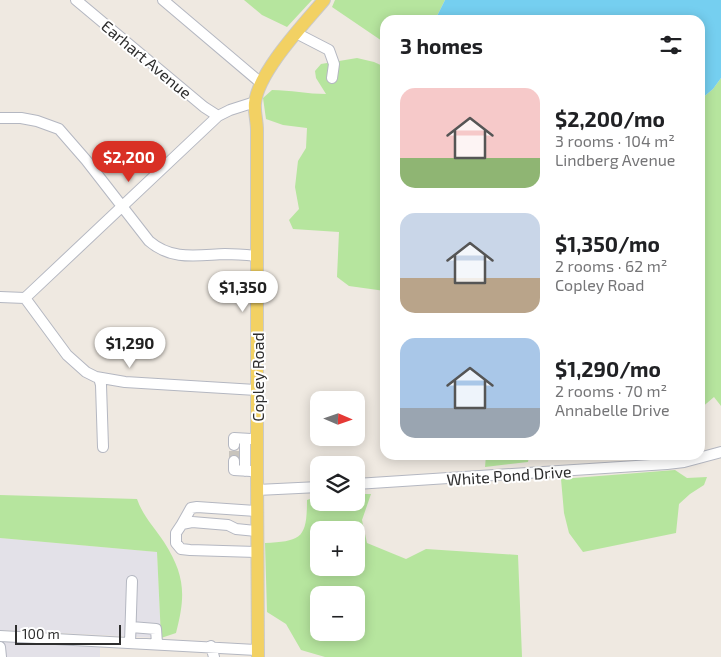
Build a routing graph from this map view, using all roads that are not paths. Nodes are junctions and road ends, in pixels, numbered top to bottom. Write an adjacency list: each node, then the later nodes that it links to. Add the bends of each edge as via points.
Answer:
1 (76, 0): 8 (street, Earhart Avenue)
2 (163, 0): 6 (street)
3 (324, 0): 4 (main road, Copley Road)
4 (296, 33): 5 (street, via 329,50 334,64); 6 (main road, Copley Road)
5 (332, 78)
6 (261, 83): 7 (main road, Copley Road)
7 (255, 102): 8 (street); 11 (main road, Copley Road)
8 (218, 116): 10 (street)
9 (0, 118): 10 (street, via 37,120 59,129)
10 (121, 208): 11 (street, via 149,241 167,252 180,256); 13 (street)
11 (257, 256): 15 (main road, Copley Road)
12 (0, 297): 13 (street)
13 (25, 298): 14 (street, via 67,355 86,372)
14 (99, 378): 15 (street); 18 (street)
15 (257, 390): 16 (main road, Copley Road)
16 (251, 439): 17 (street, via 234,438); 23 (main road, Copley Road)
17 (234, 445)
18 (103, 447)
19 (721, 452): 20 (street, White Pond Drive)
20 (705, 457)
21 (690, 460): 24 (street, White Pond Drive)
22 (234, 461): 23 (street, via 234,470)
23 (251, 471): 26 (main road, Copley Road)
24 (365, 483)
25 (310, 487): 26 (street)
26 (257, 490): 27 (main road, Copley Road)
27 (257, 511): 28 (street, via 191,508); 29 (main road, Copley Road)
28 (182, 524): 29 (street, via 228,525); 30 (street, via 176,533 180,549)
29 (257, 531): 30 (main road, Copley Road)
30 (257, 552): 38 (main road, Copley Road)
31 (132, 581): 32 (street)
32 (131, 627): 34 (street); 35 (street, via 156,629)
33 (0, 636): 34 (street)
34 (130, 643): 35 (street)
35 (157, 644): 36 (street)
36 (212, 646): 38 (street); 40 (street)
37 (0, 647): 39 (street)
38 (258, 653)
39 (2, 657)
40 (214, 657)

